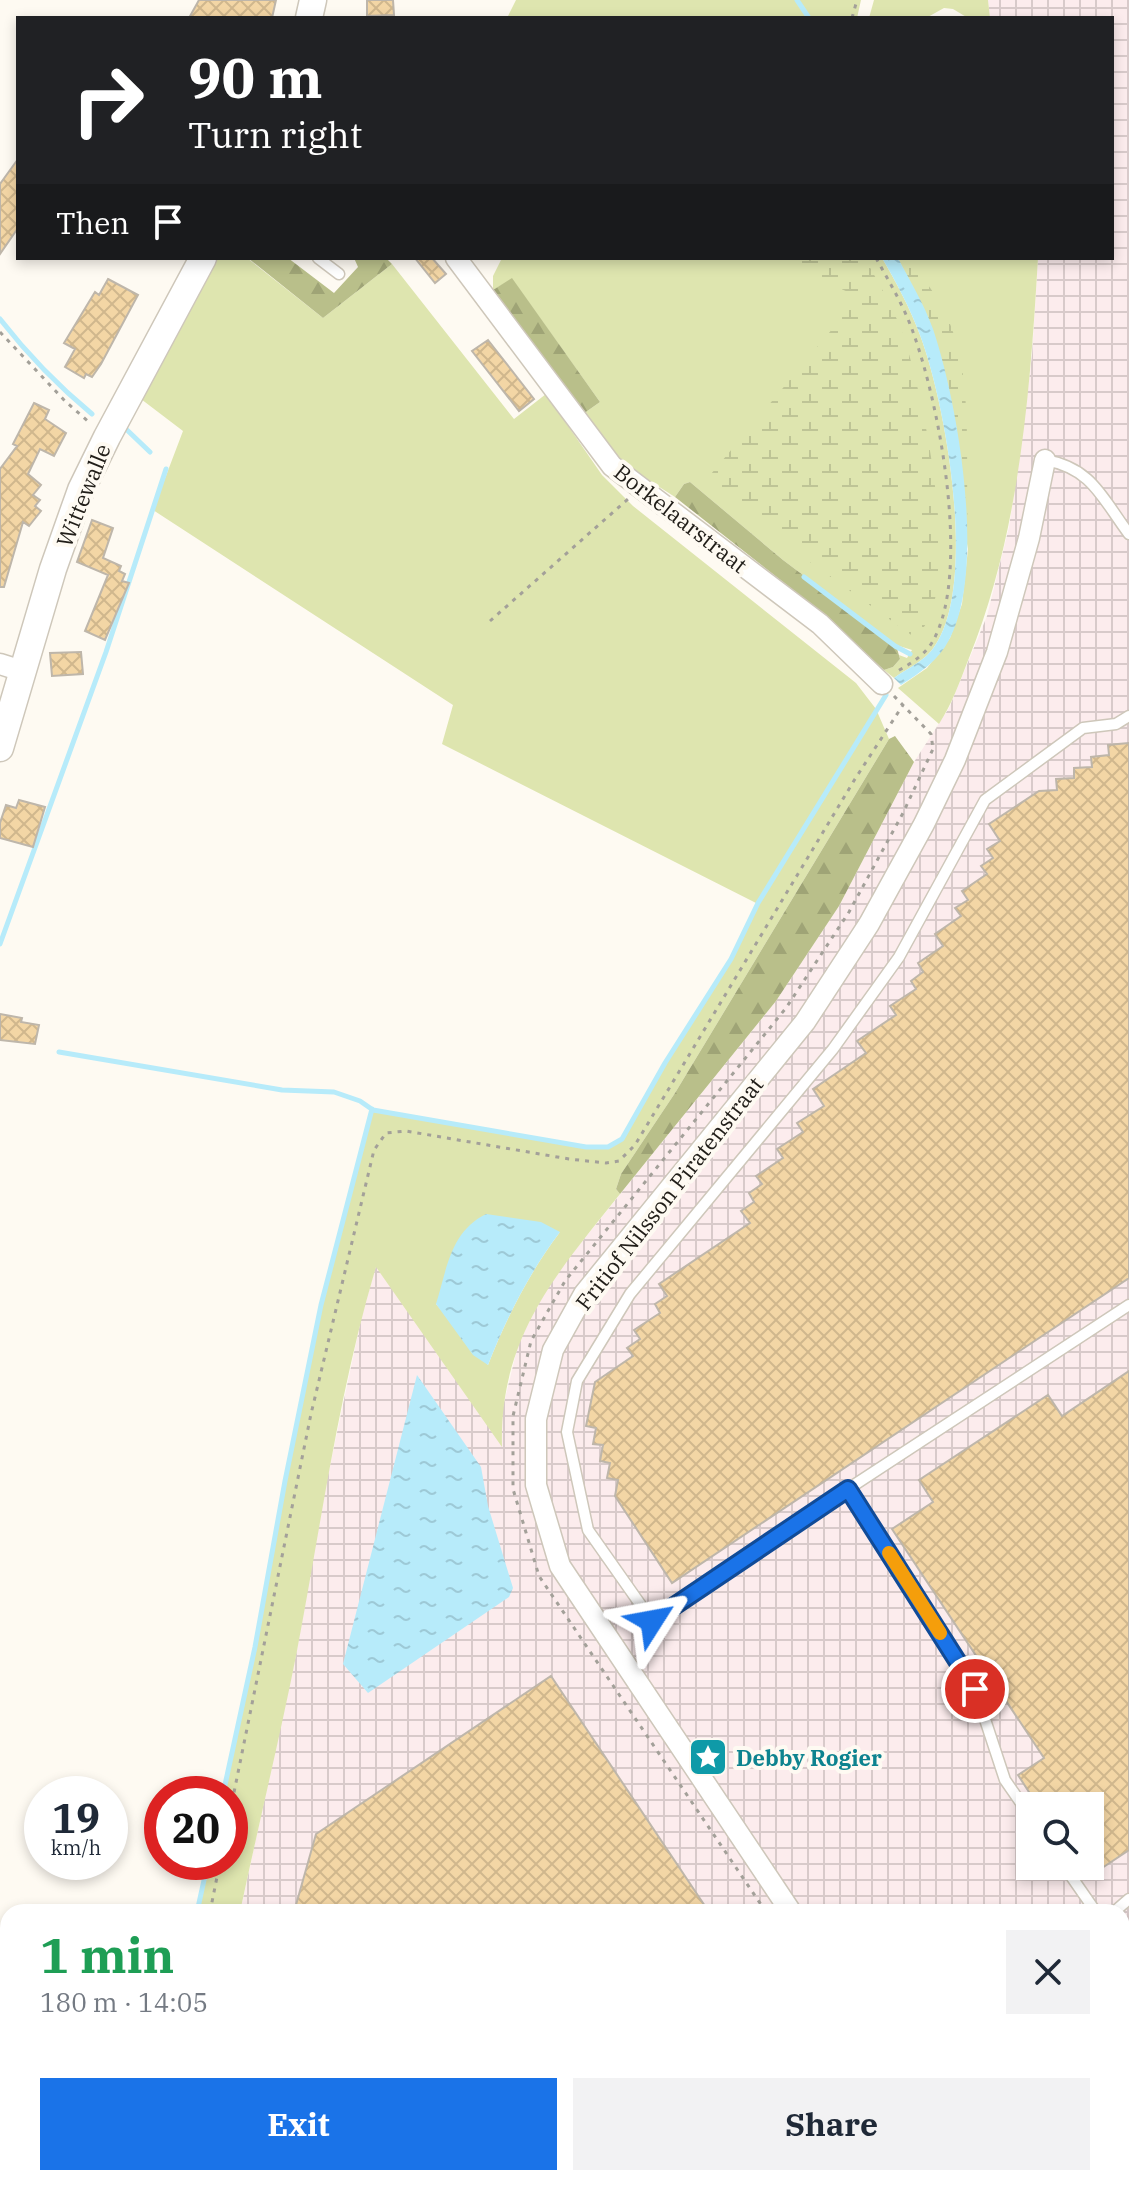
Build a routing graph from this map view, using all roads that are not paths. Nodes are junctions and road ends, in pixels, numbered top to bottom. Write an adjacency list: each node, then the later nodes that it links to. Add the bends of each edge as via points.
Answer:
1 (202, 260): 7 (street, Wittewalle, via 76,503)
2 (321, 260): 4 (lane)
3 (458, 260): 8 (street, Borkelaarstraat, via 612,466 820,624)
4 (339, 274)
5 (1045, 460): 6 (lane, via 1085,475); 15 (street, Fritiof Nilsson Piratenstraat, via 997,652 924,824 869,924 805,1022 584,1294 553,1350 536,1419 536,1485 560,1566)
6 (1129, 534)
7 (11, 667): 10 (street, Wittewalle)
8 (882, 684)
9 (1129, 716): 12 (lane, via 1116,724 1083,728 985,800 899,957 833,1049 630,1294 577,1381 567,1432 588,1530 652,1621)
10 (0, 748)
11 (1129, 1305): 12 (lane)
12 (848, 1489): 13 (lane, via 975,1689 1005,1780)
13 (1016, 1796)
14 (1074, 1880): 16 (lane)
15 (786, 1904)
16 (1090, 1904)

